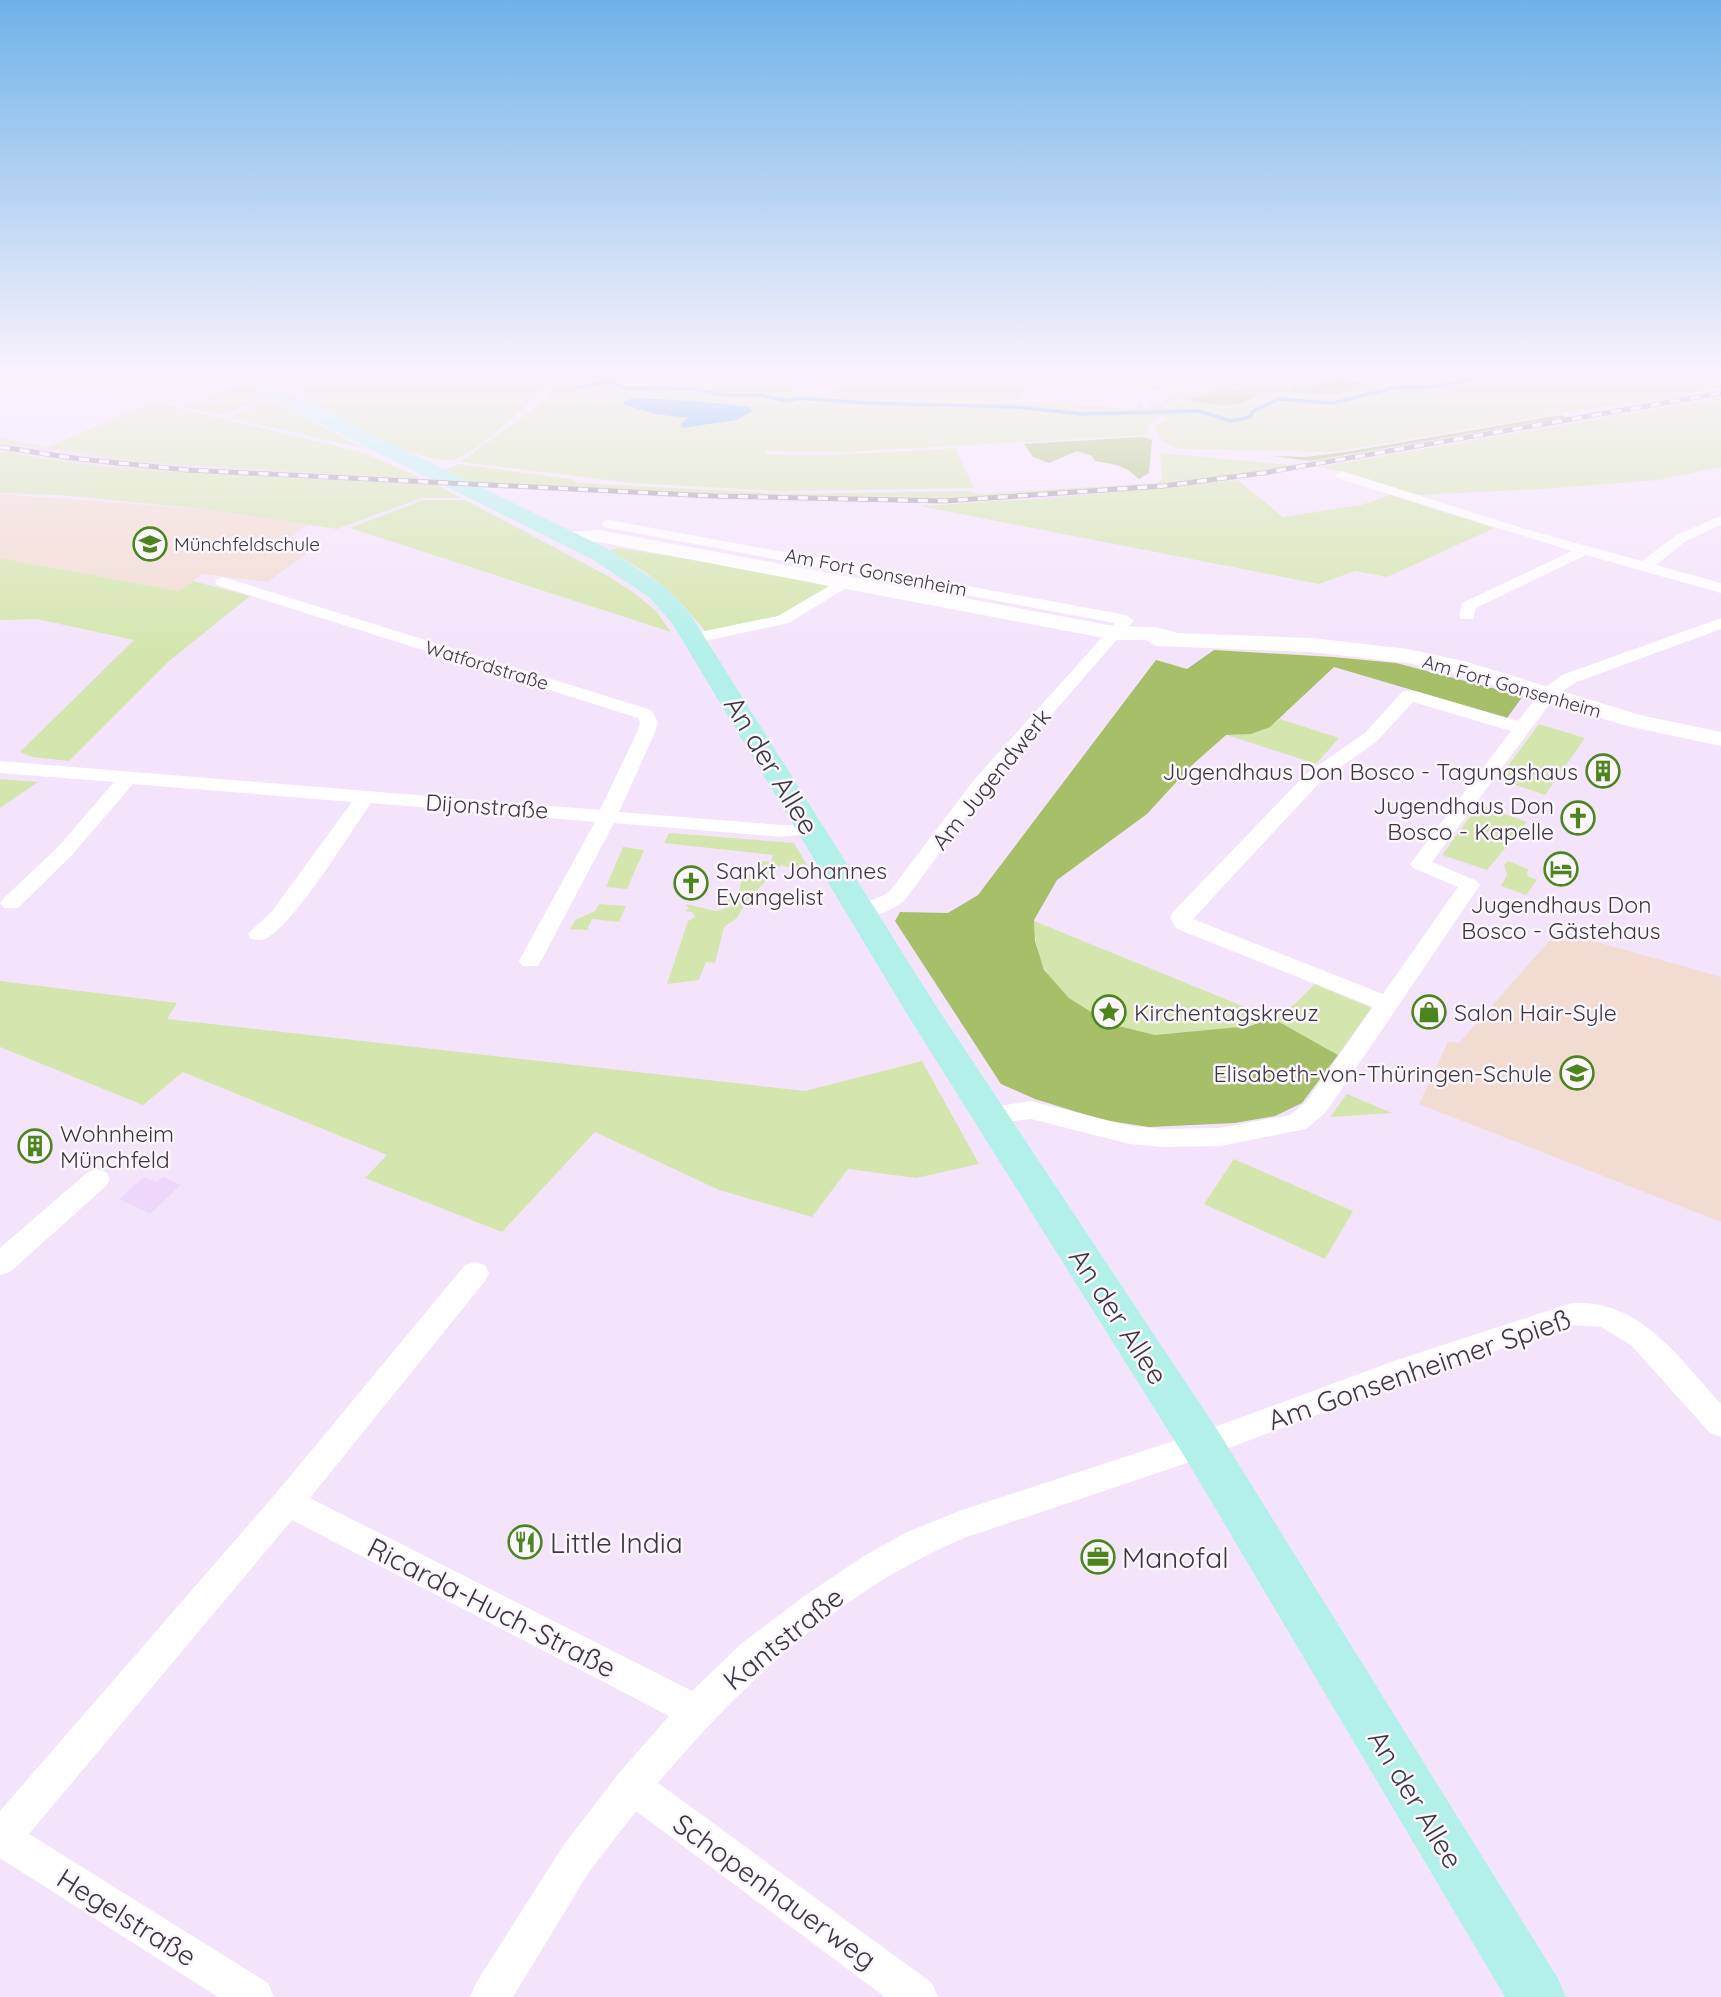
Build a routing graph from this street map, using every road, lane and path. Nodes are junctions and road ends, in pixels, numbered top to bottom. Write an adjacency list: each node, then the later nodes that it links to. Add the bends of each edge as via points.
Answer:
1 (419, 466): 5 (main road)
2 (1342, 475): 8 (street)
3 (1721, 520): 9 (street, via 1681,538)
4 (609, 524): 16 (street, Am Fort Gonsenheim, via 1126,620)
5 (563, 538): 6 (street, Am Fort Gonsenheim, via 599,536); 7 (main road, An der Allee); 10 (main road, An der Allee, via 592,557)
6 (650, 547): 7 (street, Am Fort Gonsenheim, via 615,544); 12 (street, Am Fort Gonsenheim)
7 (591, 549): 10 (main road, An der Allee)
8 (1583, 550): 9 (street); 14 (street, via 1468,606)
9 (1645, 566): 13 (street)
10 (619, 567): 17 (main road, An der Allee, via 657,592)
11 (223, 582): 24 (street, Watfordstraße, via 645,715 647,730)
12 (843, 583): 16 (street, Am Fort Gonsenheim); 17 (street, via 783,620)
13 (1721, 588)
14 (1468, 616)
15 (1721, 623): 18 (street, via 1568,679)
16 (1114, 633): 18 (street, Am Fort Gonsenheim, via 1152,639 1361,649 1459,667); 27 (street, Am Jugendwerk, via 981,784 897,895 887,904)
17 (695, 638): 25 (main road, An der Allee)
18 (1548, 694): 19 (street); 20 (street, Am Fort Gonsenheim, via 1635,721)
19 (1522, 728): 30 (street, via 1420,864 1470,885); 30 (street, via 1409,695 1371,737 1313,778 1181,917 1190,926)
20 (1721, 739)
21 (0, 767): 22 (street, Dijonstraße)
22 (128, 778): 23 (street, Dijonstraße); 26 (street, via 65,851)
23 (366, 796): 24 (street, Dijonstraße); 28 (street, via 281,915)
24 (607, 815): 25 (street, Dijonstraße, via 782,831); 29 (street)
25 (810, 829): 27 (main road, An der Allee)
26 (11, 903)
27 (860, 912): 31 (main road, An der Allee)
28 (259, 934)
29 (530, 961)
30 (1386, 1004): 31 (street, via 1315,1108 1286,1126 1220,1137 1163,1138 1110,1131 1031,1111)
31 (988, 1115): 36 (main road, An der Allee)
32 (97, 1179): 33 (street)
33 (0, 1264)
34 (475, 1273): 37 (street)
35 (1721, 1424): 36 (street, Am Gonsenheimer Spieß, via 1641,1337 1613,1319 1582,1313 1407,1369)
36 (1202, 1445): 38 (street, Kantstraße, via 918,1542 815,1608 754,1655); 44 (main road, An der Allee)
37 (288, 1502): 38 (street, Ricarda-Huch-Straße); 40 (street)
38 (696, 1711): 39 (street, Kantstraße)
39 (632, 1786): 42 (street, Kantstraße, via 576,1859); 43 (street, Schopenhauerweg)
40 (0, 1838): 41 (street, Hegelstraße)
41 (254, 1997)
42 (490, 1997)
43 (918, 1997)
44 (1536, 1997)

